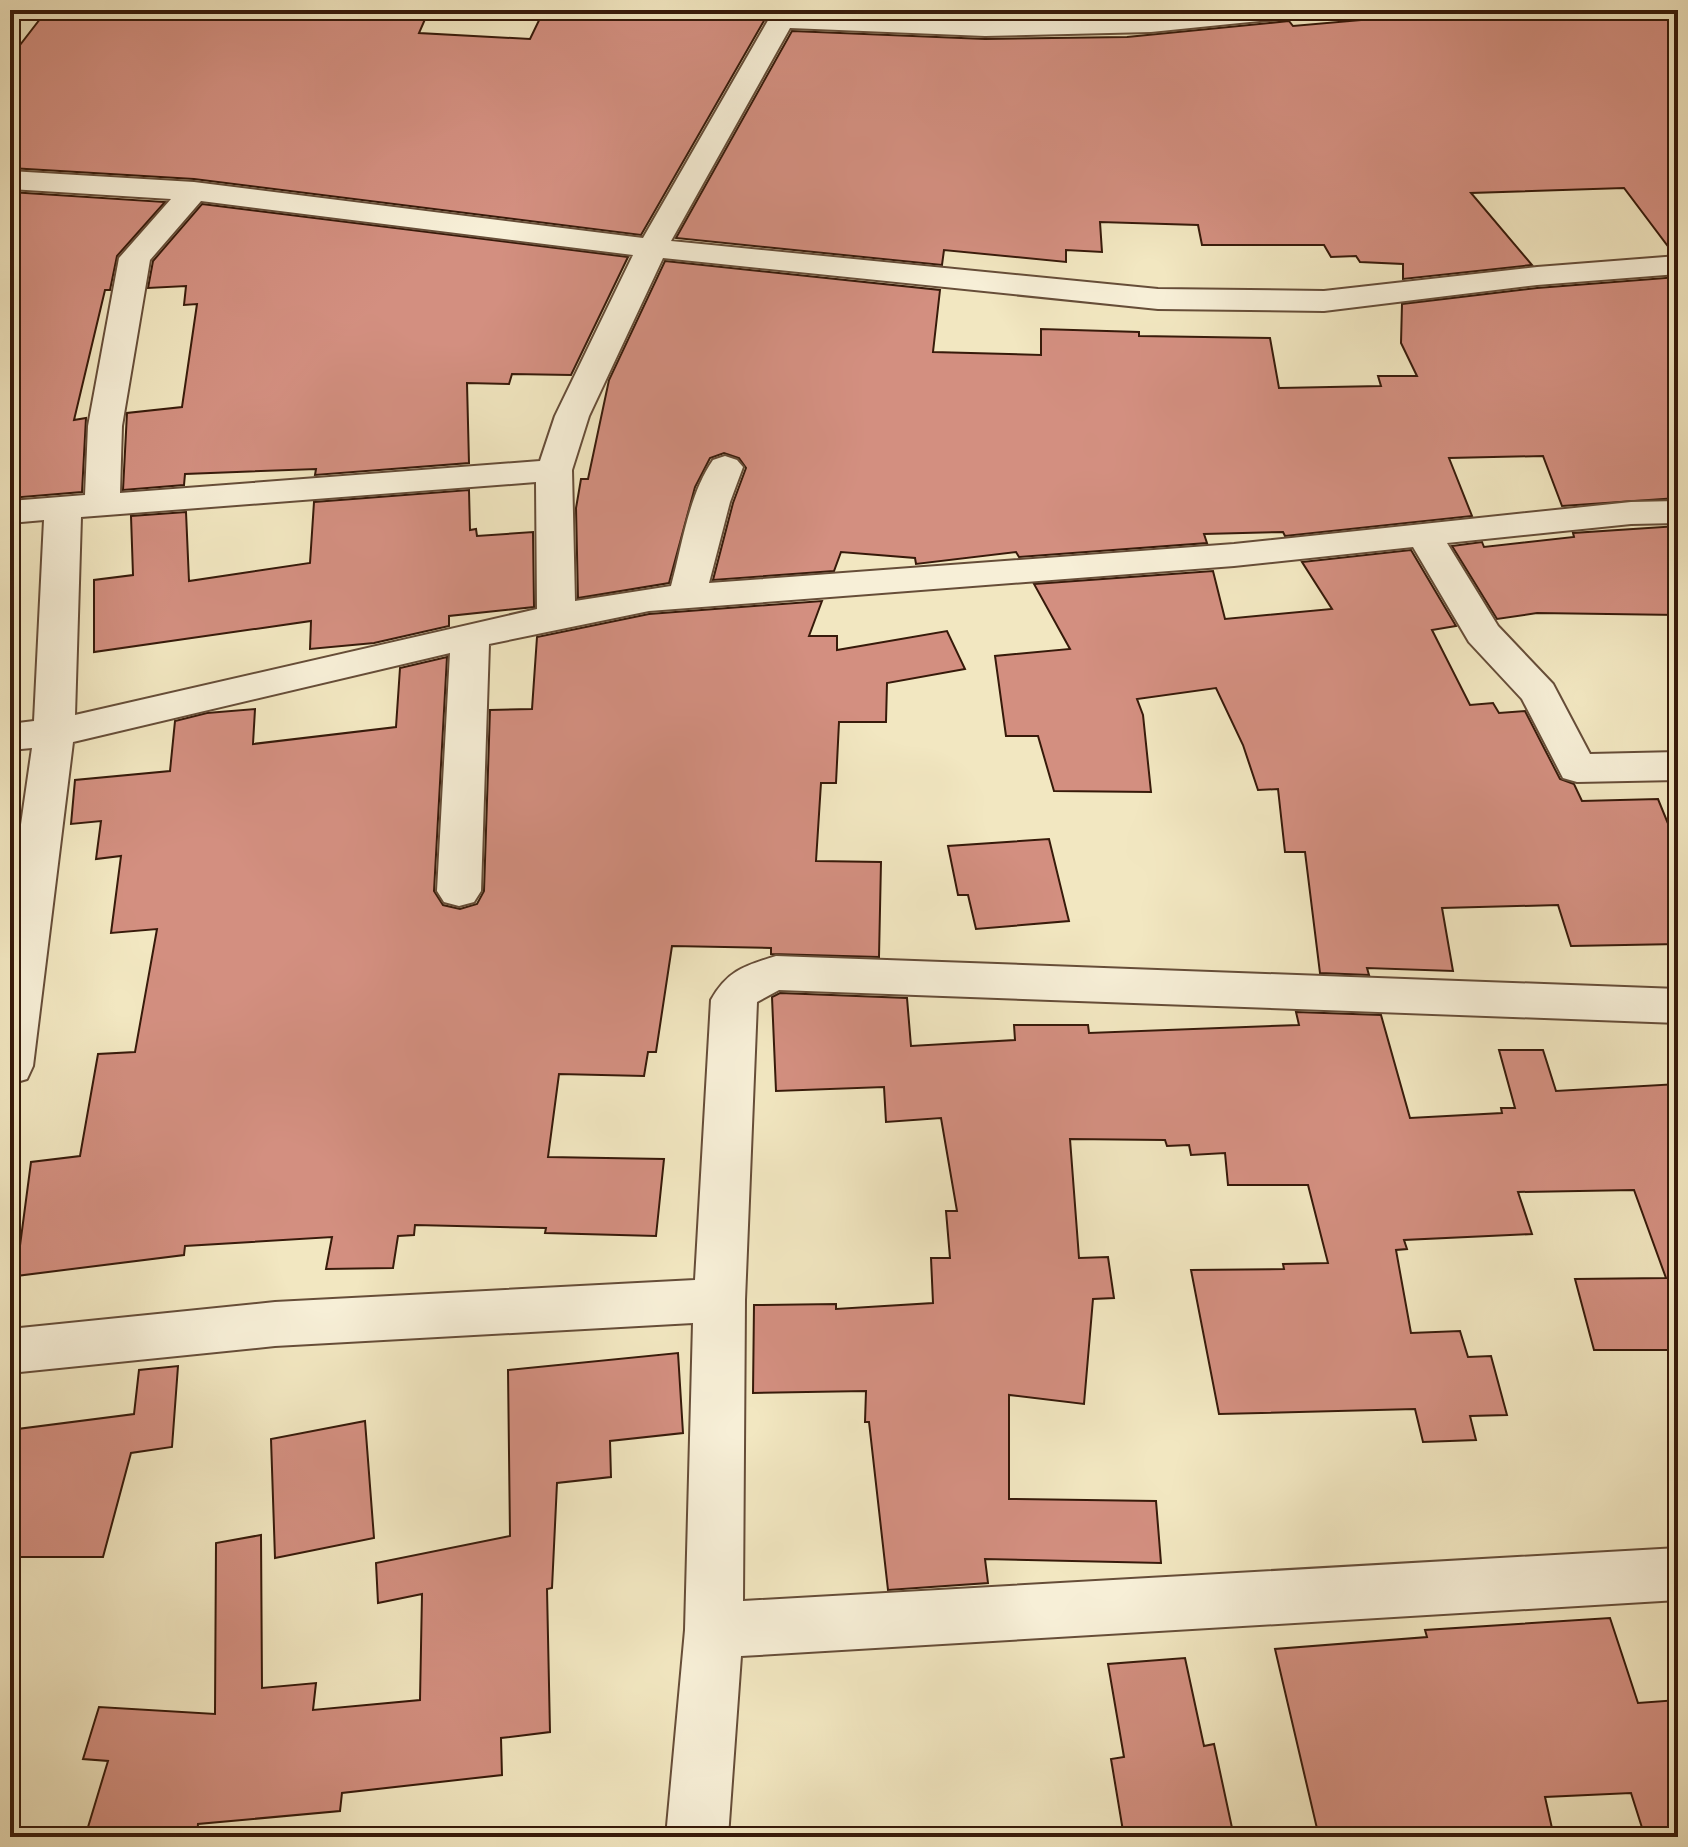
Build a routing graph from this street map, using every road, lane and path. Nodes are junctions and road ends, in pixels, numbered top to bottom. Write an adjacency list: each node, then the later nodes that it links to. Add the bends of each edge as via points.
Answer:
1 (1289, 10): 2 (street, via 1151,24 942,28)
2 (786, 15): 5 (street)
3 (10, 180): 4 (street)
4 (194, 191): 5 (street); 9 (street, via 135,258 105,426)
5 (652, 248): 6 (street, via 1075,293 1238,302 1324,301); 8 (street, via 572,416)
6 (1678, 265)
7 (725, 467): 13 (street)
8 (554, 470): 9 (street); 14 (street)
9 (82, 508): 10 (street); 16 (street)
10 (10, 512)
11 (1678, 512): 12 (street)
12 (1424, 535): 13 (street, via 1234,555); 18 (street, via 1483,633 1539,693 1577,768)
13 (687, 596): 14 (street)
14 (556, 616): 15 (street)
15 (470, 635): 16 (street); 19 (street)
16 (54, 733): 17 (street); 20 (street)
17 (10, 737)
18 (1678, 766)
19 (459, 891)
20 (15, 987): 22 (street)
21 (1678, 1006): 23 (street, via 776,973 741,990 734,1000)
22 (10, 1066)
23 (719, 1300): 24 (street, via 318,1319); 26 (street)
24 (10, 1351)
25 (1678, 1574): 26 (street)
26 (714, 1630): 27 (street)
27 (697, 1837)

